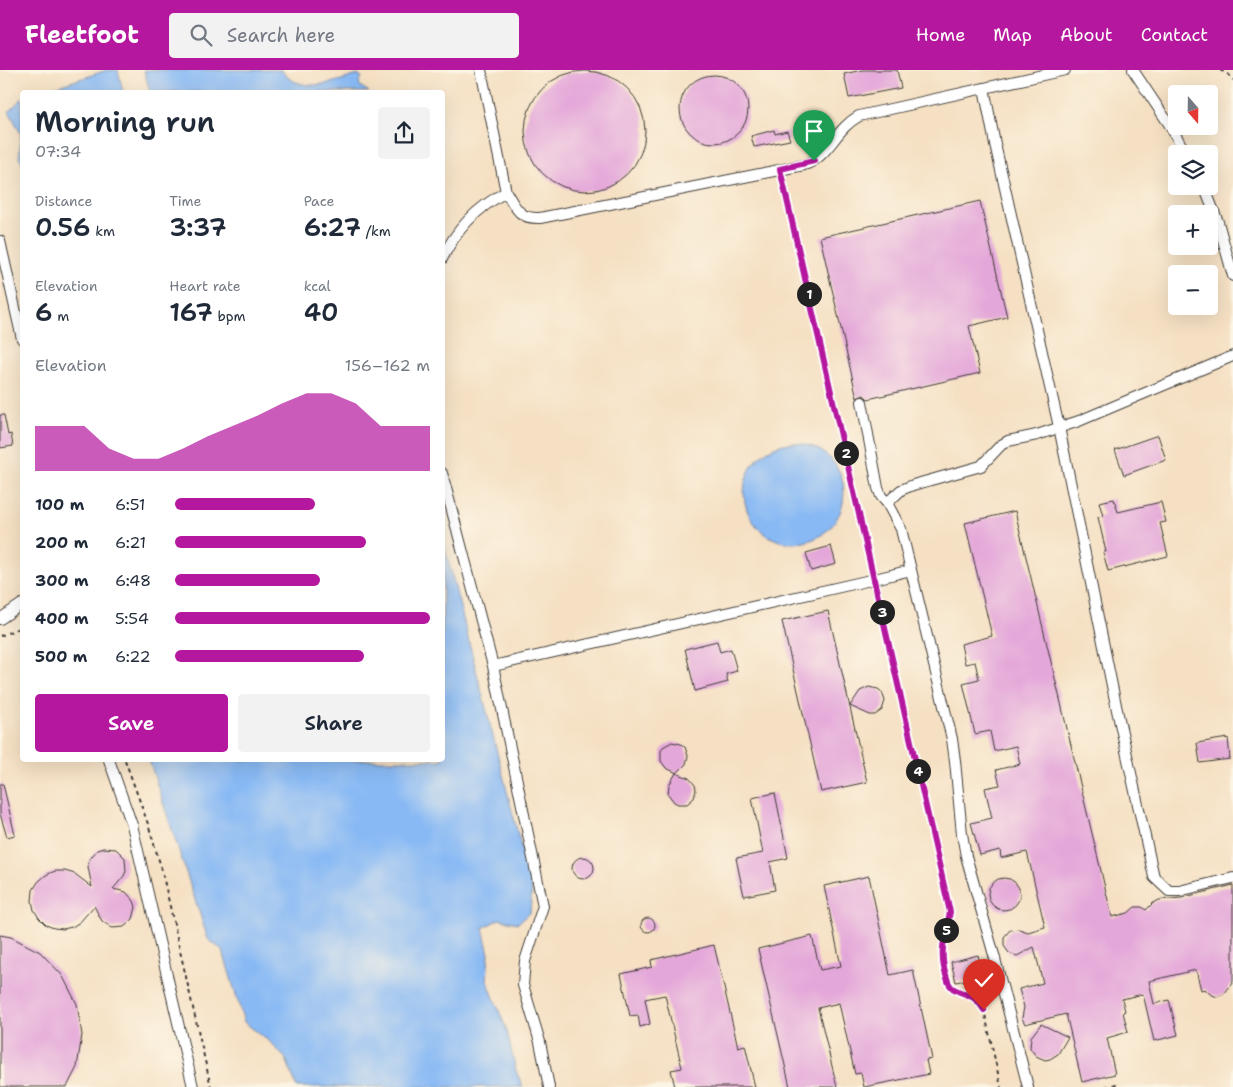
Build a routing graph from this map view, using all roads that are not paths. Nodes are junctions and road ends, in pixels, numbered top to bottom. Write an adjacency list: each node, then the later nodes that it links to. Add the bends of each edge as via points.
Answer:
1 (481, 70): 6 (street)
2 (1065, 70): 4 (street)
3 (1133, 70): 5 (street)
4 (984, 88): 6 (street, via 859,116 850,121 814,161 780,169 540,218 528,218 519,212); 14 (street)
5 (1181, 145)
6 (506, 192): 9 (street, via 471,217)
7 (1208, 195): 10 (street)
8 (0, 241): 11 (street)
9 (445, 254)
10 (1233, 276)
11 (20, 330)
12 (1233, 356): 14 (street)
13 (862, 402): 16 (street, via 878,488)
14 (1060, 427): 16 (street, via 1008,441 981,466 913,485); 22 (street, via 1154,877 1168,891)
15 (445, 483): 20 (street)
16 (886, 503): 17 (street, via 902,529)
17 (911, 570): 20 (street); 25 (street, via 952,739 966,856)
18 (20, 606): 19 (street)
19 (0, 619)
20 (493, 666): 24 (street, via 543,906 526,961 523,985)
21 (109, 762): 23 (street, via 132,825)
22 (1233, 878)
23 (193, 1087)
24 (549, 1087)
25 (1028, 1087)

